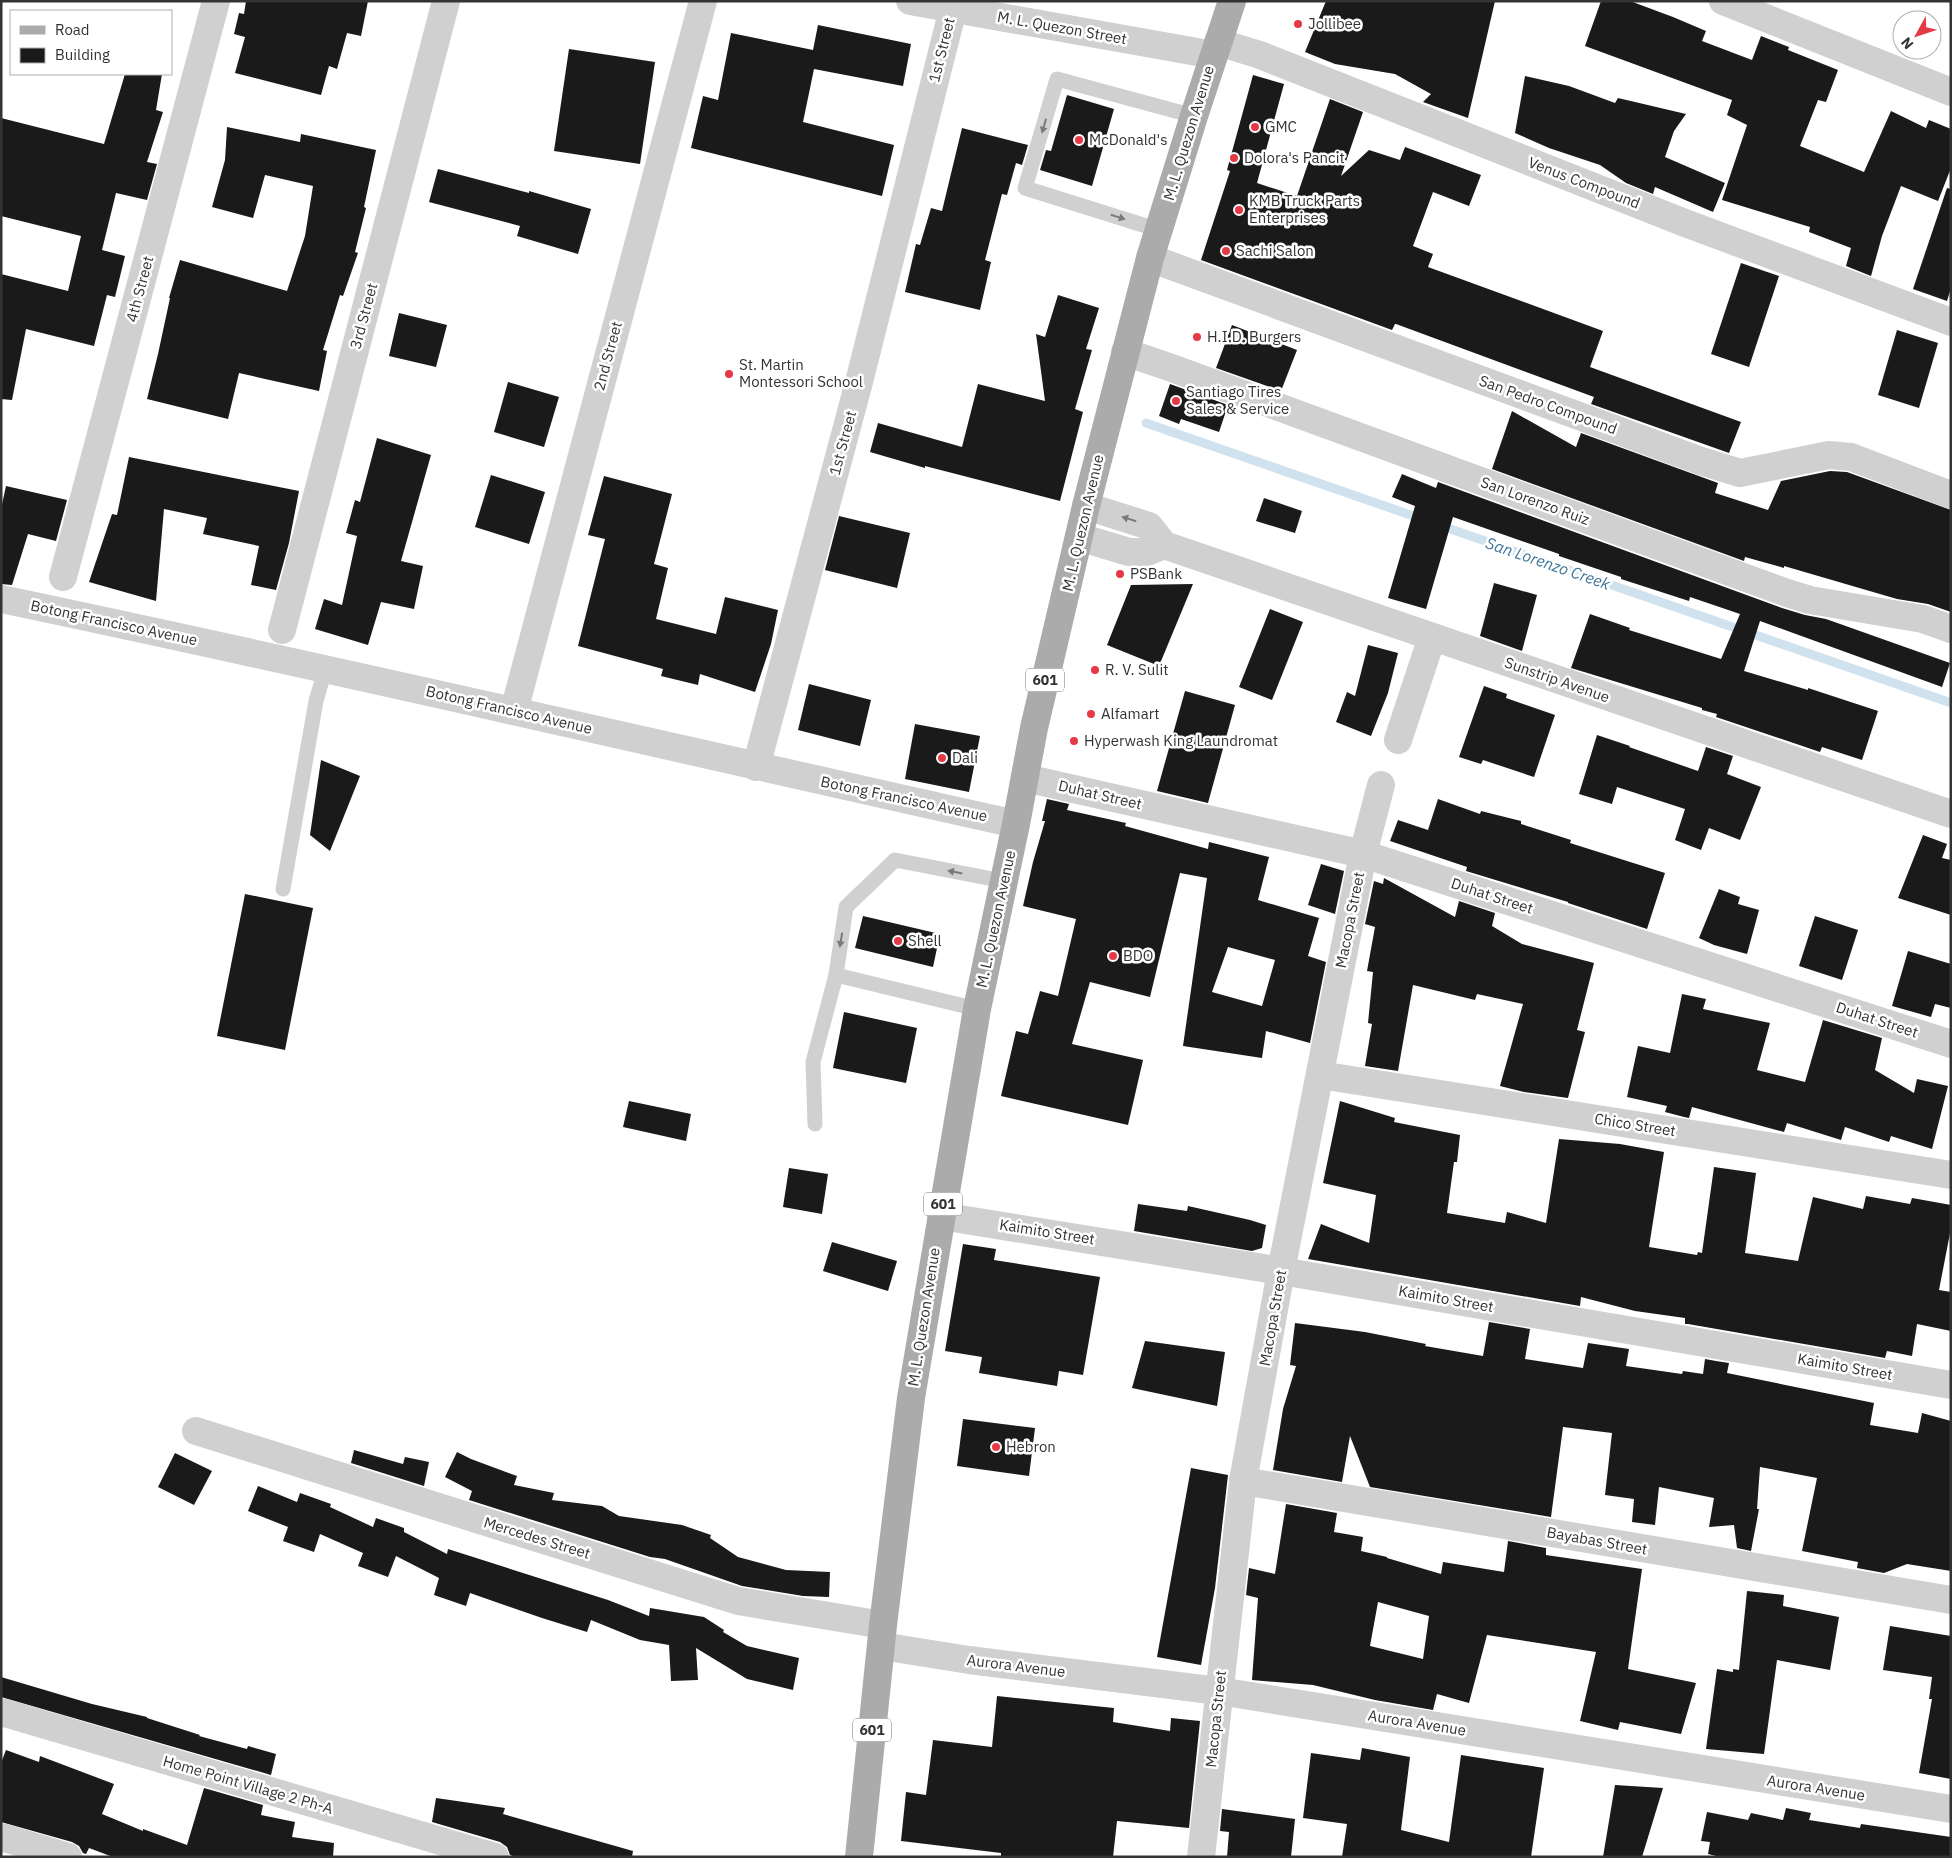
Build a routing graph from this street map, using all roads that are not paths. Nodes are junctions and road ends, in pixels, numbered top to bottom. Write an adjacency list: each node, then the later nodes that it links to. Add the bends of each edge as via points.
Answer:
1 (216, 1): 19 (street, 4th Street)
2 (446, 1): 22 (street, 3rd Street)
3 (703, 1): 25 (street, 2nd Street)
4 (910, 1): 7 (street, M. L. Quezon Street)
5 (1232, 1): 8 (main road, M. L. Quezon Avenue / 601)
6 (1723, 1): 9 (street)
7 (954, 5): 8 (street, M. L. Quezon Street); 27 (street, 1st Street)
8 (1216, 48): 10 (main road, M. L. Quezon Avenue / 601); 13 (street, Venus Compound, via 1260,55 1685,223)
9 (1951, 92)
10 (1194, 116): 11 (main road, M. L. Quezon Avenue / 601); 11 (lane, one-way to 11, via 1057,79 1025,188)
11 (1159, 230): 12 (main road, M. L. Quezon Avenue / 601)
12 (1150, 258): 14 (main road, M. L. Quezon Avenue / 601); 15 (street, San Pedro Compound, via 1740,473 1829,455 1851,457)
13 (1951, 322)
14 (1125, 352): 16 (main road, M. L. Quezon Avenue / 601); 21 (street, San Lorenzo Ruiz, via 1787,593 1923,620)
15 (1951, 495)
16 (1086, 506): 17 (main road, M. L. Quezon Avenue / 601); 18 (street, one-way to 16, via 1148,526)
17 (1079, 538): 18 (street, via 1129,552 1146,552); 28 (main road, M. L. Quezon Avenue / 601)
18 (1164, 545): 23 (street, Sunstrip Avenue)
19 (63, 577)
20 (1, 599): 24 (street, Botong Francisco Avenue)
21 (1951, 629)
22 (282, 630)
23 (1432, 637): 26 (street); 30 (street, Sunstrip Avenue)
24 (324, 670): 25 (street, Botong Francisco Avenue); 34 (lane)
25 (514, 711): 27 (street, Botong Francisco Avenue)
26 (1398, 740)
27 (756, 767): 31 (street, Botong Francisco Avenue)
28 (1025, 778): 31 (main road, M. L. Quezon Avenue / 601); 32 (street, Duhat Street)
29 (1381, 785): 32 (street, Macopa Street)
30 (1951, 814)
31 (1016, 824): 33 (main road, M. L. Quezon Avenue / 601)
32 (1363, 854): 37 (street, Duhat Street); 38 (street, Macopa Street)
33 (1003, 881): 35 (lane, one-way to 35, via 895,860 846,907); 36 (main road, M. L. Quezon Avenue / 601)
34 (283, 890)
35 (836, 974): 36 (lane); 39 (lane, via 813,1062)
36 (977, 1009): 41 (main road, M. L. Quezon Avenue / 601)
37 (1951, 1044)
38 (1320, 1075): 40 (street, Chico Street); 42 (street, Macopa Street)
39 (815, 1124)
40 (1951, 1175)
41 (941, 1216): 42 (street, Kaimito Street); 47 (main road, M. L. Quezon Avenue / 601, via 911,1398)
42 (1281, 1271): 43 (street, Kaimito Street); 45 (street, Macopa Street)
43 (1951, 1385)
44 (196, 1431): 47 (street, Mercedes Street, via 738,1601)
45 (1243, 1481): 46 (street, Bayabas Street); 48 (street, Macopa Street)
46 (1951, 1600)
47 (882, 1636): 48 (street, Aurora Avenue, via 969,1660); 54 (main road, M. L. Quezon Avenue / 601)
48 (1219, 1691): 50 (street, Aurora Avenue); 55 (street, Macopa Street)
49 (1, 1712): 53 (street, Home Point Village 2 Ph-A)
50 (1951, 1809)
51 (1, 1837): 52 (street)
52 (68, 1857)
53 (495, 1857)
54 (859, 1857)
55 (1201, 1857)

